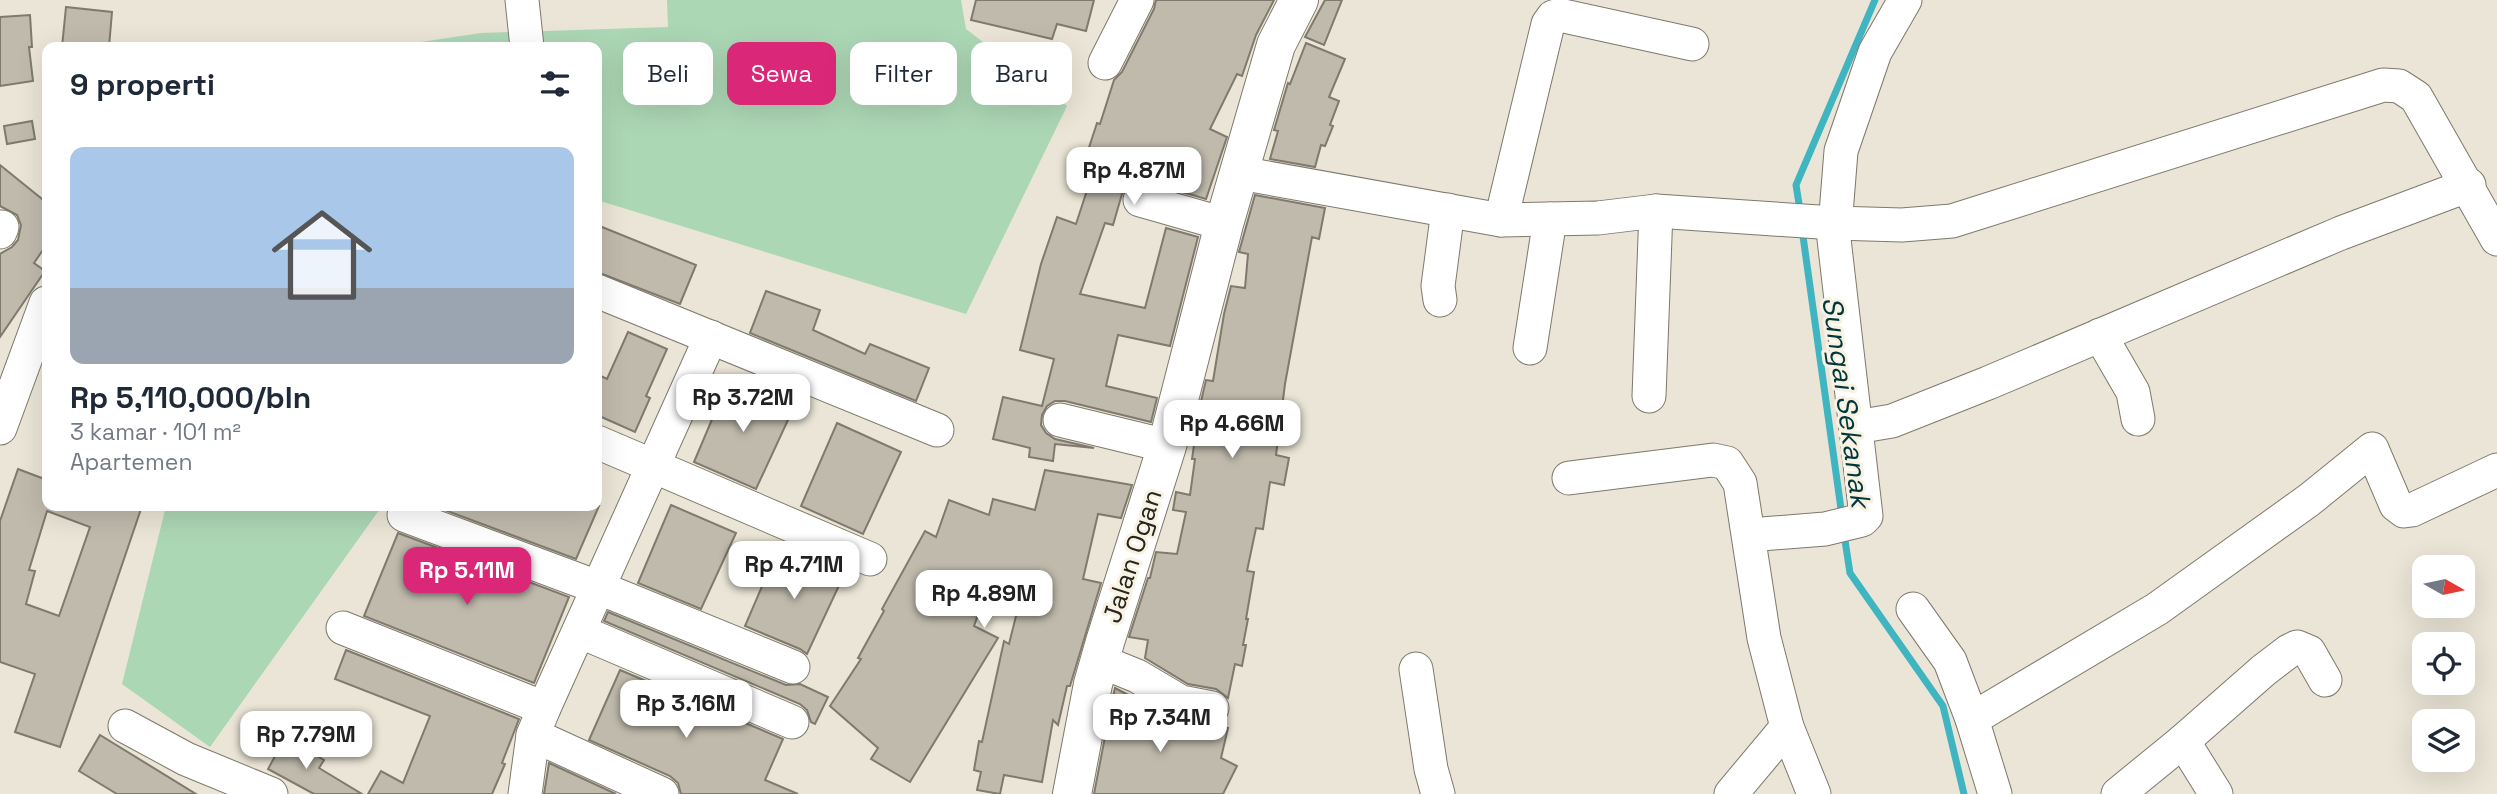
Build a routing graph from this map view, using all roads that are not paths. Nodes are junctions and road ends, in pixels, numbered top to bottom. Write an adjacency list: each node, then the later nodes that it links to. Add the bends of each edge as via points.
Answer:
1 (522, 0): 5 (street)
2 (1137, 0): 7 (street)
3 (1298, 0): 8 (main road, Jalan Ogan, via 1276,45)
4 (1905, 0): 15 (street, via 1875,52 1841,150)
5 (526, 42)
6 (1692, 44): 14 (street, via 1553,17)
7 (1105, 63)
8 (1240, 173): 11 (street); 16 (main road, Jalan Ogan)
9 (2469, 186): 15 (street, via 2417,97 2399,86 2383,85 1952,221); 17 (street); 21 (street, via 2342,233)
10 (1140, 200): 16 (street)
11 (1448, 211): 14 (street); 19 (street)
12 (1656, 211): 13 (street); 15 (street); 24 (street)
13 (1550, 219): 14 (street); 23 (street)
14 (1501, 220)
15 (1830, 223): 27 (street)
16 (1224, 224): 31 (main road, Jalan Ogan)
17 (2497, 239)
18 (602, 293): 22 (street)
19 (1440, 300)
20 (42, 314): 28 (street)
21 (2100, 335): 25 (street, via 2133,392); 27 (street, via 1892,421)
22 (711, 337): 29 (street); 32 (street)
23 (1530, 348)
24 (1649, 396)
25 (2138, 419)
26 (1060, 420): 31 (street)
27 (1856, 426): 36 (street, via 1866,516 1825,529)
28 (0, 428)
29 (937, 430)
30 (602, 444): 32 (street)
31 (1167, 446): 42 (main road, Jalan Ogan)
32 (653, 467): 37 (street); 38 (street)
33 (2497, 470): 47 (street, via 2404,511 2396,505 2372,449 2157,609)
34 (1569, 478): 36 (street, via 1713,460 1727,463 1740,483)
35 (404, 515): 38 (street)
36 (1749, 534): 51 (street, via 1764,638)
37 (870, 559)
38 (597, 587): 41 (street); 43 (street)
39 (1913, 609): 47 (street, via 1950,661)
40 (343, 628): 48 (street)
41 (579, 631): 48 (street); 49 (street)
42 (1100, 661): 46 (street, via 1181,702); 56 (main road, Jalan Ogan)
43 (793, 667)
44 (1416, 669): 57 (street)
45 (2325, 680): 52 (street, via 2309,652 2297,647)
46 (1212, 708)
47 (1972, 719): 60 (street)
48 (539, 722): 54 (street); 55 (street)
49 (792, 722)
50 (125, 726): 53 (street, via 186,759)
51 (1787, 727): 58 (street); 59 (street)
52 (2183, 741): 61 (street); 62 (street)
53 (271, 794)
54 (526, 794)
55 (662, 794)
56 (1072, 794)
57 (1438, 794)
58 (1731, 794)
59 (1814, 794)
60 (1994, 794)
61 (2118, 794)
62 (2216, 794)

